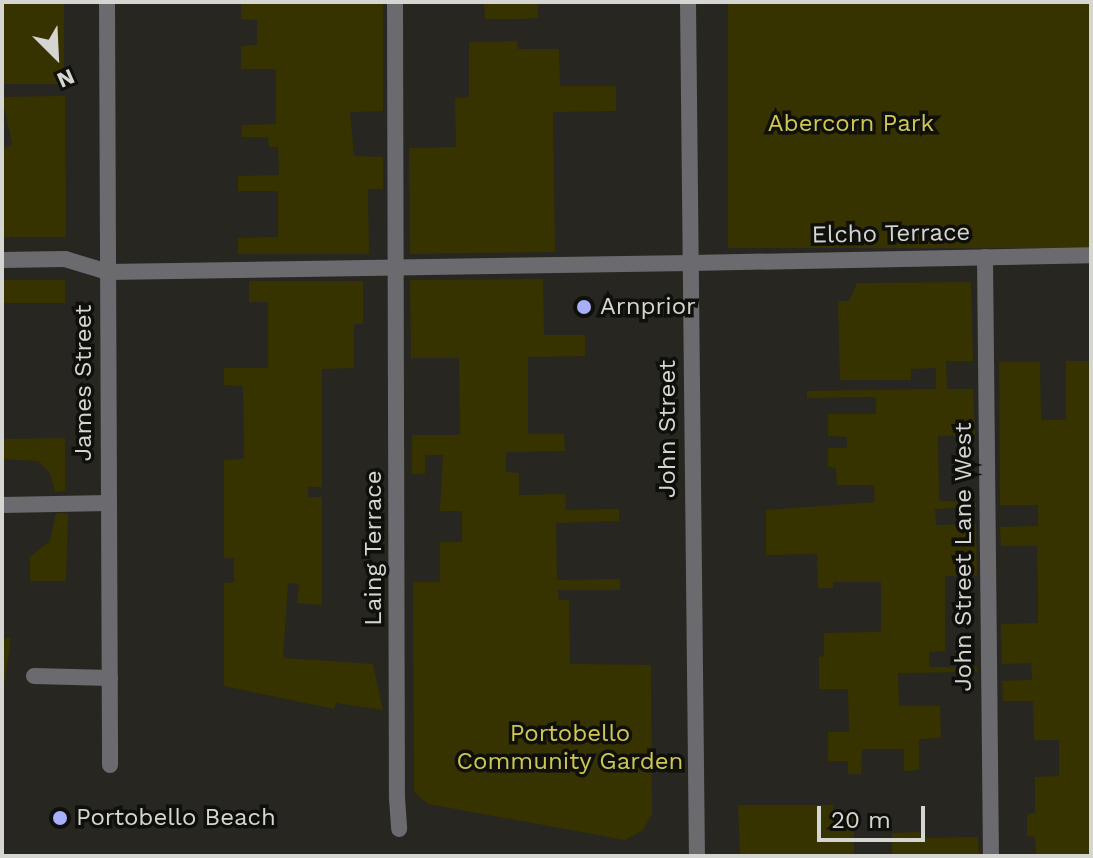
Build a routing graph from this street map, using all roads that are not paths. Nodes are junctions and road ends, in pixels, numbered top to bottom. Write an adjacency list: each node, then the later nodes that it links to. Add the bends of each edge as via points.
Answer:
1 (107, 2): 9 (street, James Street)
2 (395, 2): 8 (street, Laing Terrace)
3 (688, 2): 7 (street, John Street)
4 (1091, 255): 5 (street, Elcho Terrace)
5 (985, 257): 7 (street, Elcho Terrace); 17 (street, John Street Lane West)
6 (2, 260): 9 (street, Elcho Terrace, via 65,259)
7 (691, 263): 8 (street, Elcho Terrace); 16 (street, John Street)
8 (398, 266): 9 (street, Elcho Terrace); 15 (street, Laing Terrace)
9 (108, 272): 10 (street, James Street)
10 (109, 503): 11 (street); 13 (street, James Street)
11 (2, 505)
12 (34, 676): 13 (street)
13 (110, 678): 14 (street, James Street)
14 (110, 765)
15 (399, 829)
16 (697, 856)
17 (991, 856)

